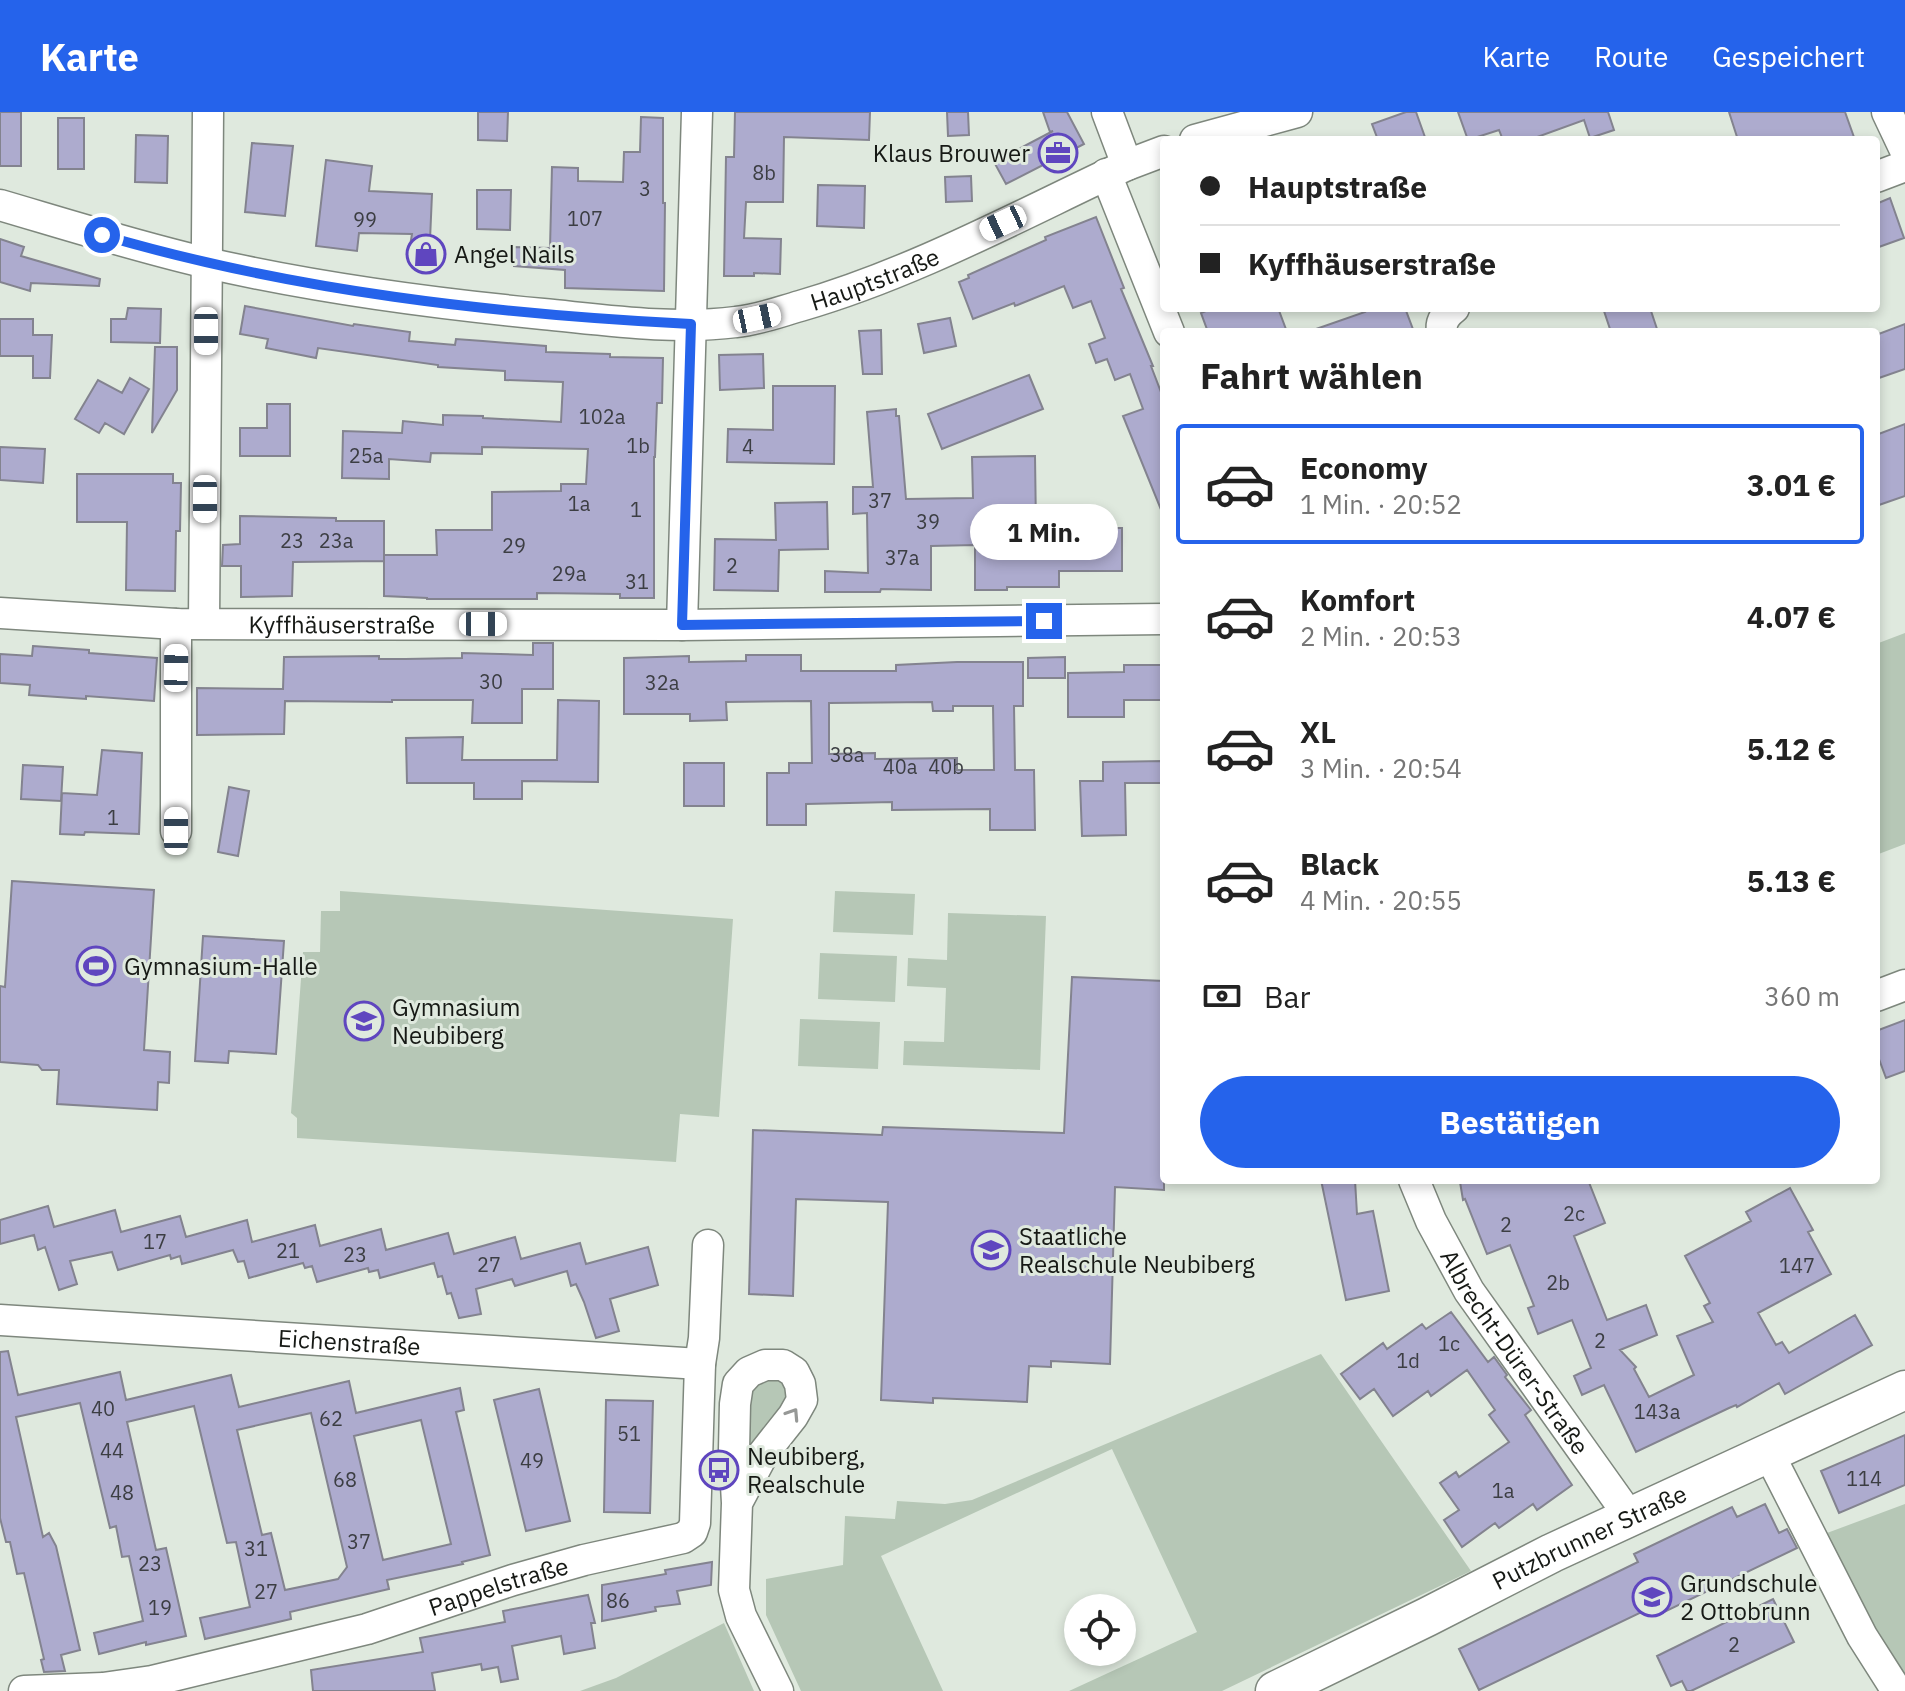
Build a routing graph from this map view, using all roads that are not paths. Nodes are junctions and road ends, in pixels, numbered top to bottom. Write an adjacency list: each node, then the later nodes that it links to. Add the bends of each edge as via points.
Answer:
1 (208, 112): 13 (street)
2 (697, 112): 15 (street)
3 (1107, 112): 10 (street)
4 (1297, 112): 6 (street)
5 (1887, 112): 7 (street)
6 (1210, 136)
7 (1905, 150)
8 (1160, 153): 10 (street, Hauptstraße)
9 (1905, 166): 11 (street)
10 (1116, 170): 14 (street); 15 (street, Hauptstraße, via 857,288 737,322)
11 (1880, 175)
12 (0, 205): 13 (street, Hauptstraße)
13 (206, 262): 15 (street, Hauptstraße, via 443,304); 18 (street)
14 (1160, 304)
15 (691, 324): 19 (street)
16 (0, 613): 18 (street, Kyffhäuserstraße)
17 (1160, 619): 19 (street, Kyffhäuserstraße)
18 (190, 624): 19 (street, Kyffhäuserstraße); 20 (street)
19 (682, 625)
20 (176, 831)
21 (1905, 985): 22 (street)
22 (1880, 994)
23 (1416, 1184): 30 (street, Albrecht-Dürer-Straße, via 1469,1291)
24 (708, 1245): 26 (street, Pappelstraße)
25 (0, 1320): 26 (street, Eichenstraße)
26 (700, 1364): 31 (street, Pappelstraße, via 695,1523 683,1538 513,1580 367,1629 152,1681)
27 (1905, 1390): 28 (main road, Putzbrunner Straße)
28 (1768, 1452): 30 (main road, Putzbrunner Straße); 34 (street, via 1862,1636)
29 (737, 1503): 32 (street, via 734,1590)
30 (1630, 1517): 33 (main road, Putzbrunner Straße)
31 (24, 1691)
32 (778, 1691)
33 (1275, 1691)
34 (1897, 1691)

